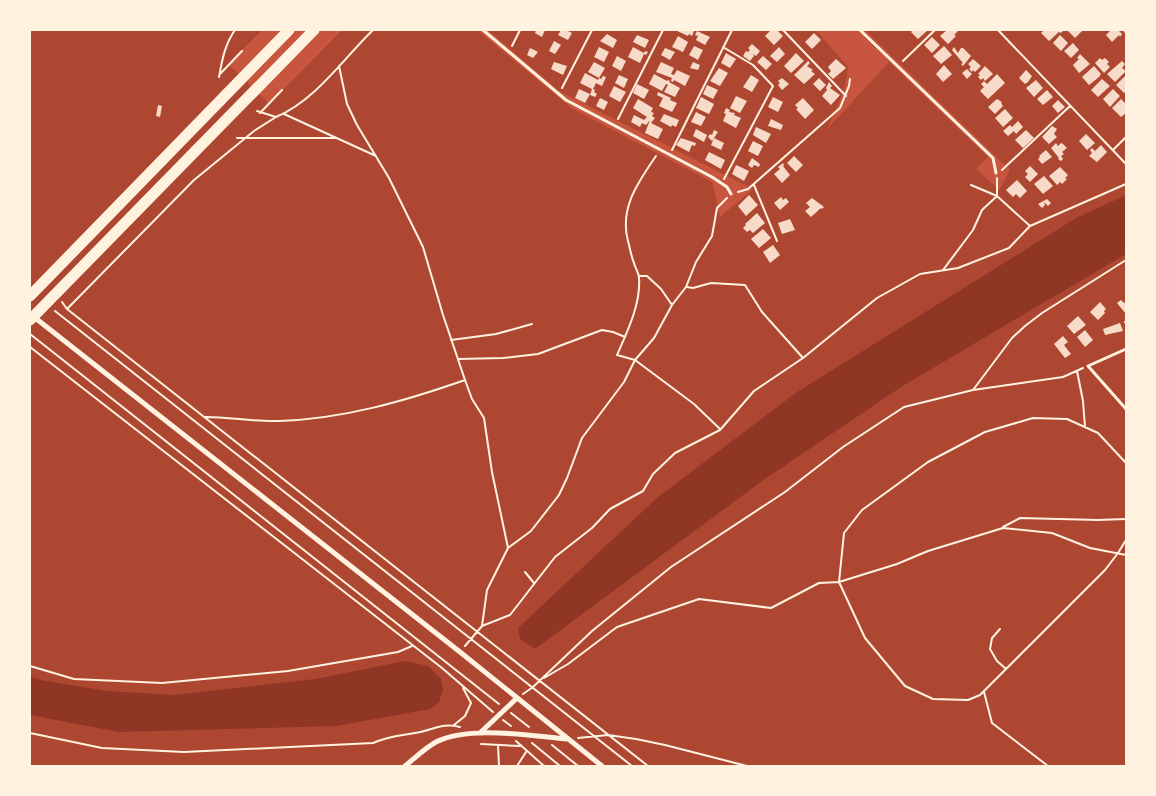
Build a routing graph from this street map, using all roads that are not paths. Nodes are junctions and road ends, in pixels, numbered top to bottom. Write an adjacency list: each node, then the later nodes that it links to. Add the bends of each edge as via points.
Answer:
1 (289, 30): 7 (highway)
2 (314, 30): 9 (highway)
3 (483, 30): 6 (lane, via 566,100 722,183)
4 (860, 30): 5 (lane, via 993,158)
5 (996, 173)
6 (731, 194)
7 (30, 296)
8 (30, 314): 12 (street)
9 (30, 320)
10 (1126, 349): 11 (lane, via 1088,366)
11 (1126, 409)
12 (518, 698): 13 (street); 14 (street)
13 (481, 732): 14 (street); 15 (street, via 436,742)
14 (568, 739): 16 (street)
15 (405, 766)
16 (602, 766)

